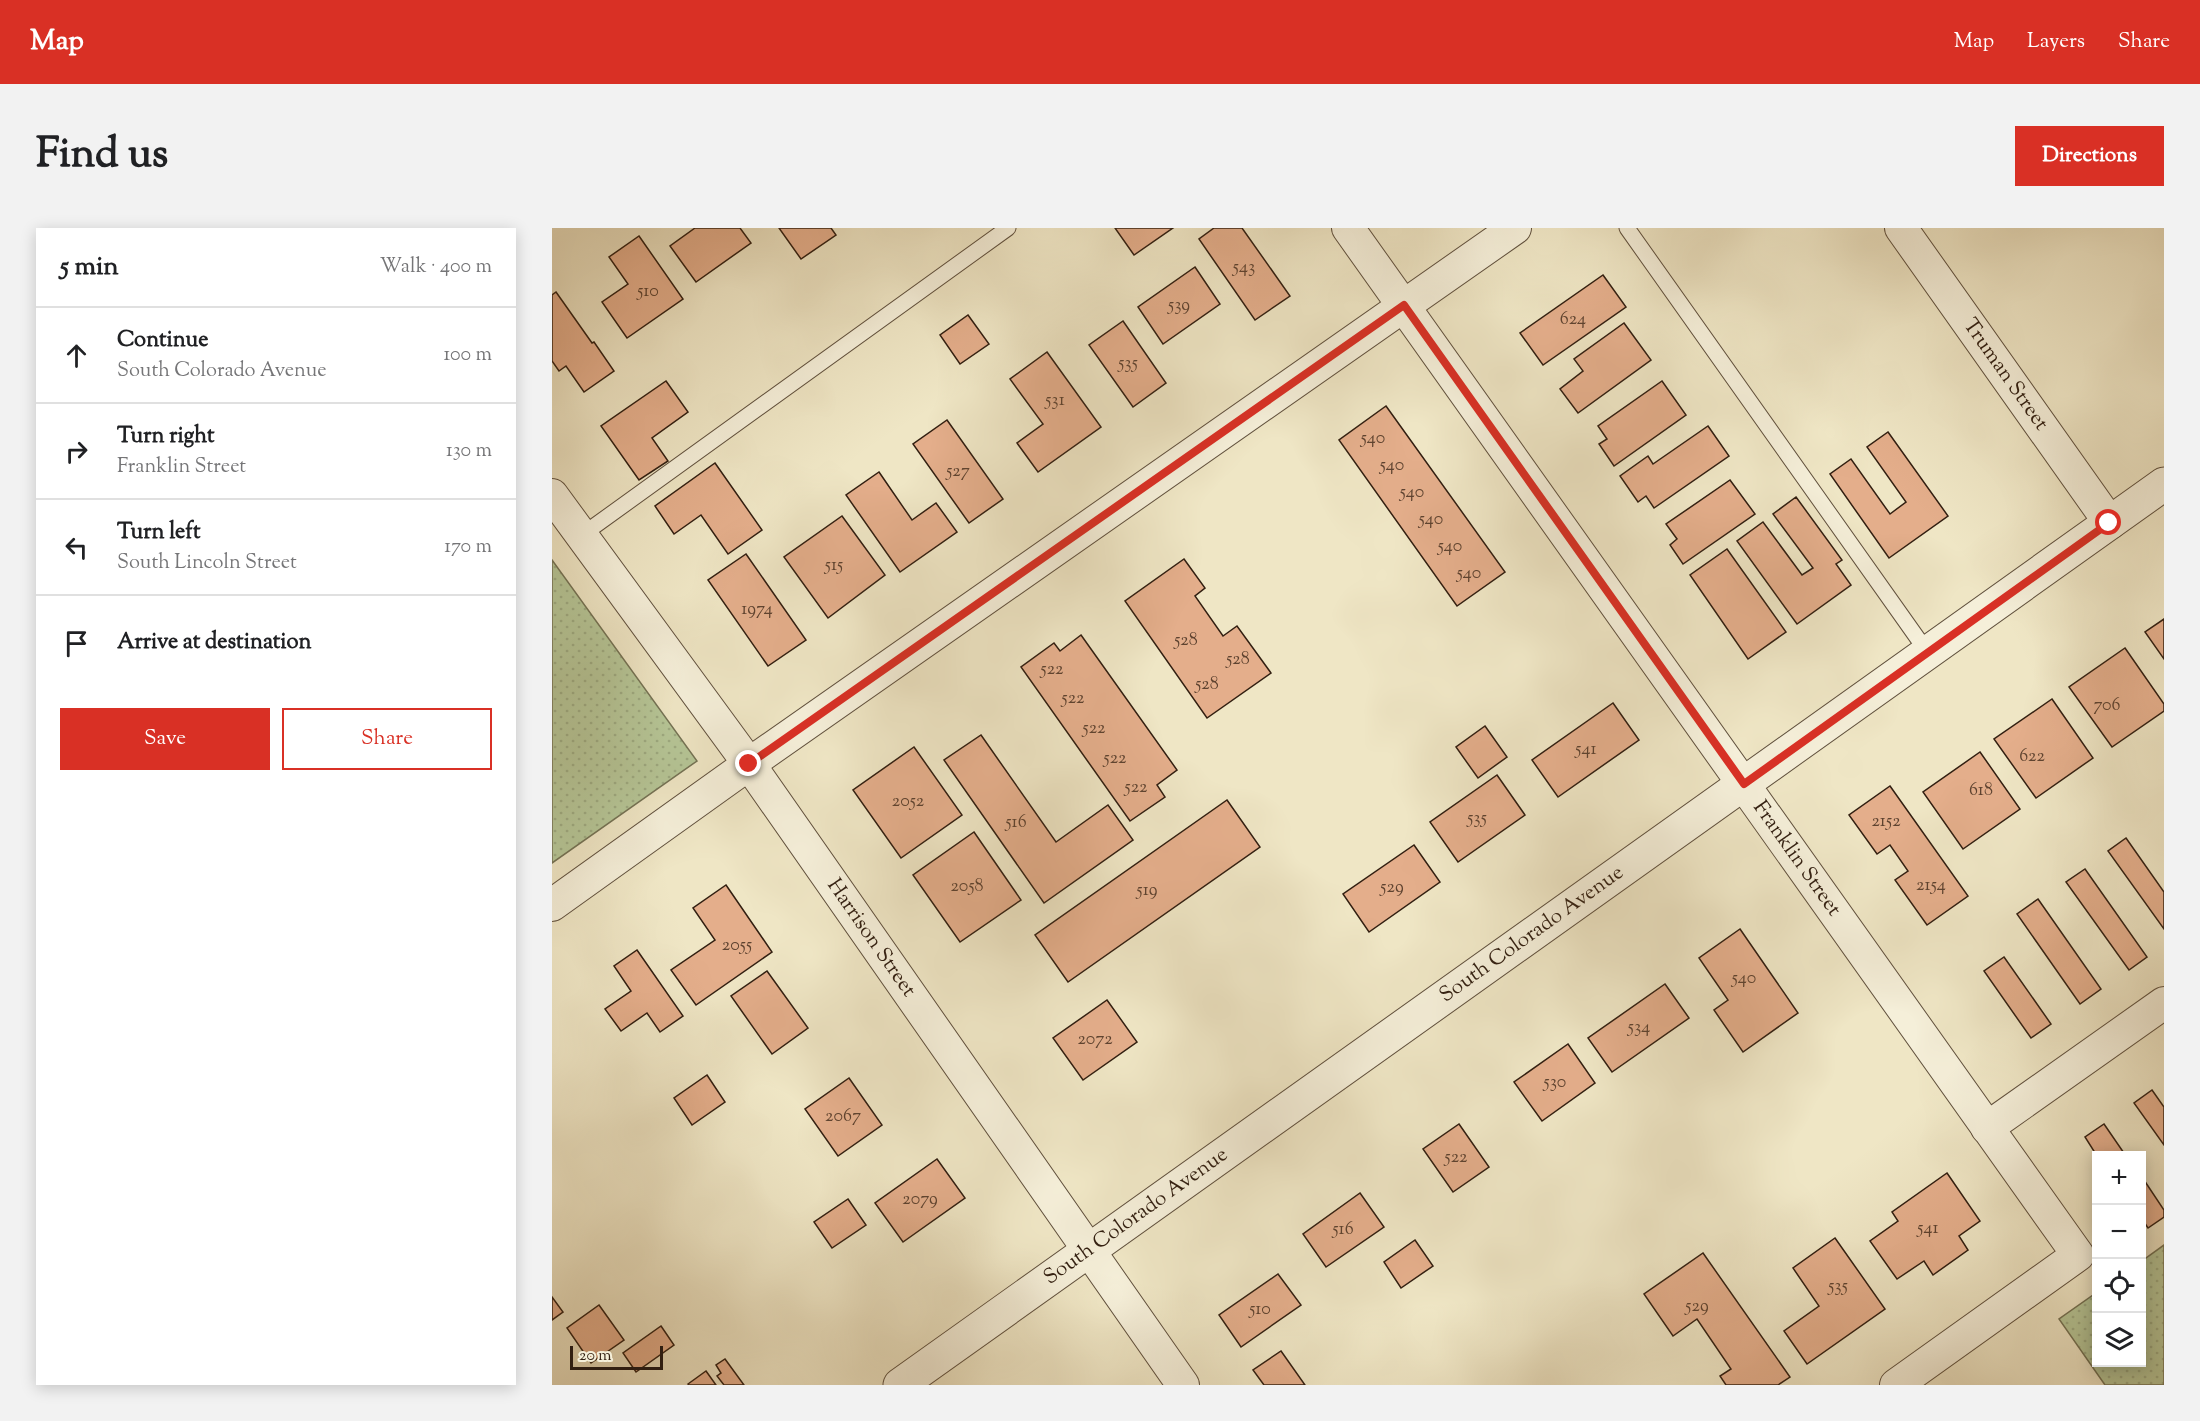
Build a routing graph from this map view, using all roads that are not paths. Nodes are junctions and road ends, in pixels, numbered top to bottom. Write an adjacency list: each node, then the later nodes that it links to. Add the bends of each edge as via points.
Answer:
1 (1008, 228): 10 (lane)
2 (1348, 228): 6 (street, Franklin Street)
3 (1515, 228): 6 (street)
4 (1627, 228): 11 (lane)
5 (1901, 228): 9 (street, Truman Street)
6 (1404, 305): 12 (street); 13 (street, Franklin Street)
7 (2164, 484): 9 (street, South Colorado Avenue)
8 (552, 495): 10 (street, Harrison Street)
9 (2109, 523): 11 (street, South Colorado Avenue)
10 (582, 535): 12 (street, Harrison Street)
11 (1928, 653): 13 (street, South Colorado Avenue)
12 (749, 764): 14 (street); 17 (street, Harrison Street)
13 (1744, 784): 16 (street, Franklin Street); 17 (street, South Colorado Avenue)
14 (552, 905)
15 (2164, 1003): 16 (street)
16 (1987, 1128): 20 (street, Franklin Street, via 2078,1256)
17 (1088, 1251): 18 (street, South Colorado Avenue); 19 (street, Harrison Street)
18 (900, 1385)
19 (1183, 1385)
20 (1896, 1385)

